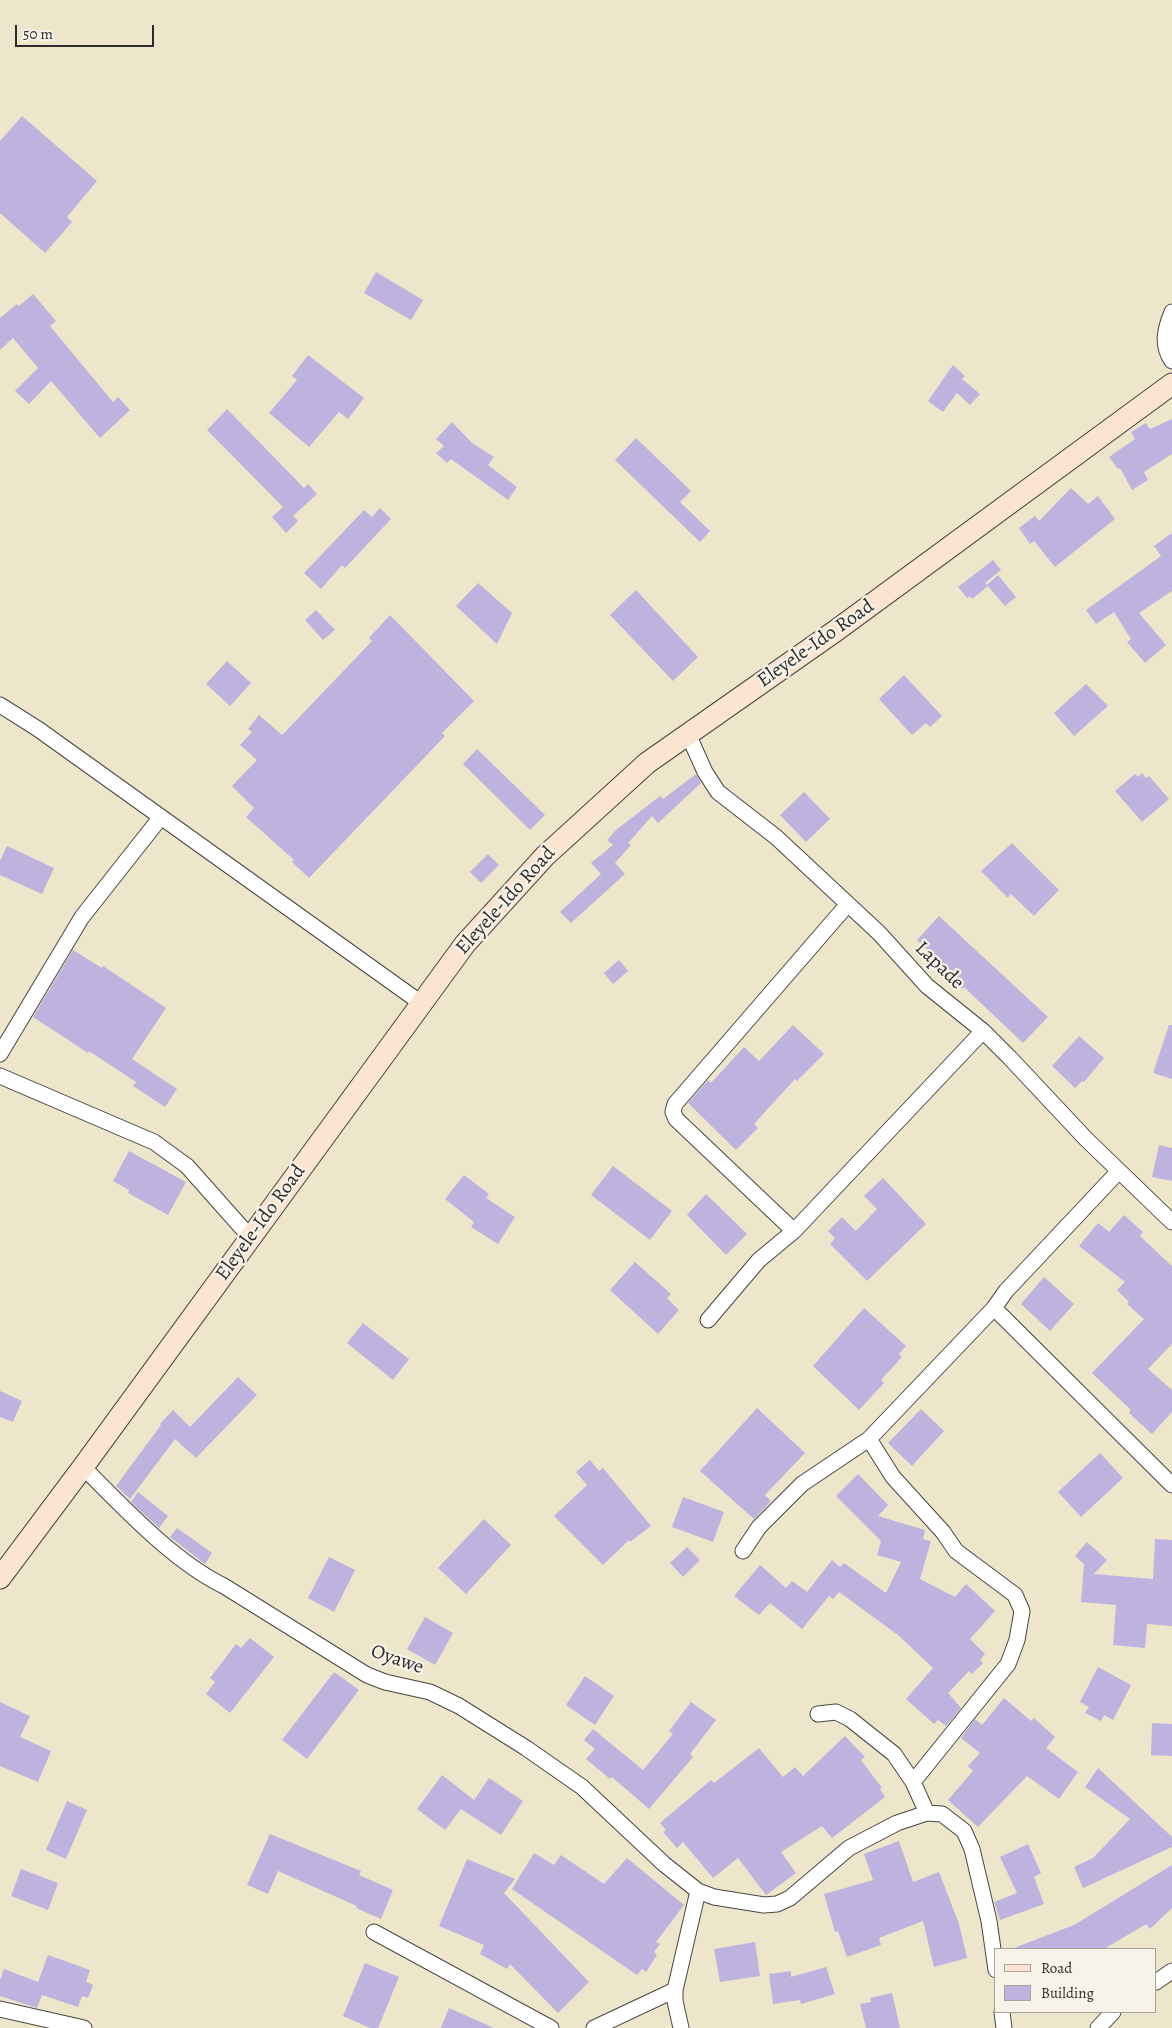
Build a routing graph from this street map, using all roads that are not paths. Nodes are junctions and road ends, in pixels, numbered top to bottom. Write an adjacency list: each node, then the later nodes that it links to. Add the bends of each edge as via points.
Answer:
1 (1172, 312): 2 (street, via 1165,329 1165,346)
2 (1172, 361)
3 (1172, 384): 5 (main road, Eleyele-Ido Road, via 834,632)
4 (0, 705): 6 (street)
5 (688, 734): 7 (street, Lapade, via 718,792 776,837); 8 (main road, Eleyele-Ido Road, via 647,763 544,856 465,944)
6 (162, 817): 8 (street); 10 (street, via 82,917)
7 (848, 904): 9 (street, Lapade, via 927,986); 14 (street, via 675,1104 673,1112 676,1119)
8 (421, 1003): 15 (main road, Eleyele-Ido Road)
9 (982, 1031): 12 (street, Lapade); 14 (street)
10 (0, 1054)
11 (0, 1076): 15 (street, via 154,1142 187,1166)
12 (1119, 1171): 13 (street, Lapade); 16 (street, via 1006,1291)
13 (1172, 1222)
14 (794, 1231): 17 (street, via 759,1260)
15 (250, 1237): 19 (main road, Eleyele-Ido Road)
16 (994, 1308): 18 (street); 20 (street)
17 (708, 1320)
18 (868, 1439): 21 (street, via 802,1484 759,1527); 24 (street, via 893,1477 956,1551 1016,1595 1022,1611 1017,1640 1008,1664)
19 (83, 1467): 22 (main road, Eleyele-Ido Road); 26 (street, Oyawe, via 132,1516 204,1577 368,1674 385,1682 430,1692 459,1706 526,1748 582,1787 664,1864)
20 (1172, 1485)
21 (742, 1552)
22 (0, 1578)
23 (818, 1714): 24 (street, via 836,1712 850,1718 894,1754)
24 (913, 1782): 25 (street)
25 (927, 1813): 26 (street, via 897,1823 849,1848 790,1898 777,1904 764,1906); 28 (street, via 942,1814 952,1820 964,1831 972,1848)
26 (698, 1891): 31 (street)
27 (374, 1932): 36 (street)
28 (994, 1956)
29 (1172, 1971): 30 (street)
30 (1157, 1981)
31 (676, 1990): 37 (street); 38 (street)
32 (0, 2009): 35 (street)
33 (1002, 2013): 39 (street)
34 (1112, 2013): 40 (street)
35 (84, 2028)
36 (551, 2028)
37 (594, 2028)
38 (681, 2028)
39 (1004, 2028)
40 (1098, 2028)

